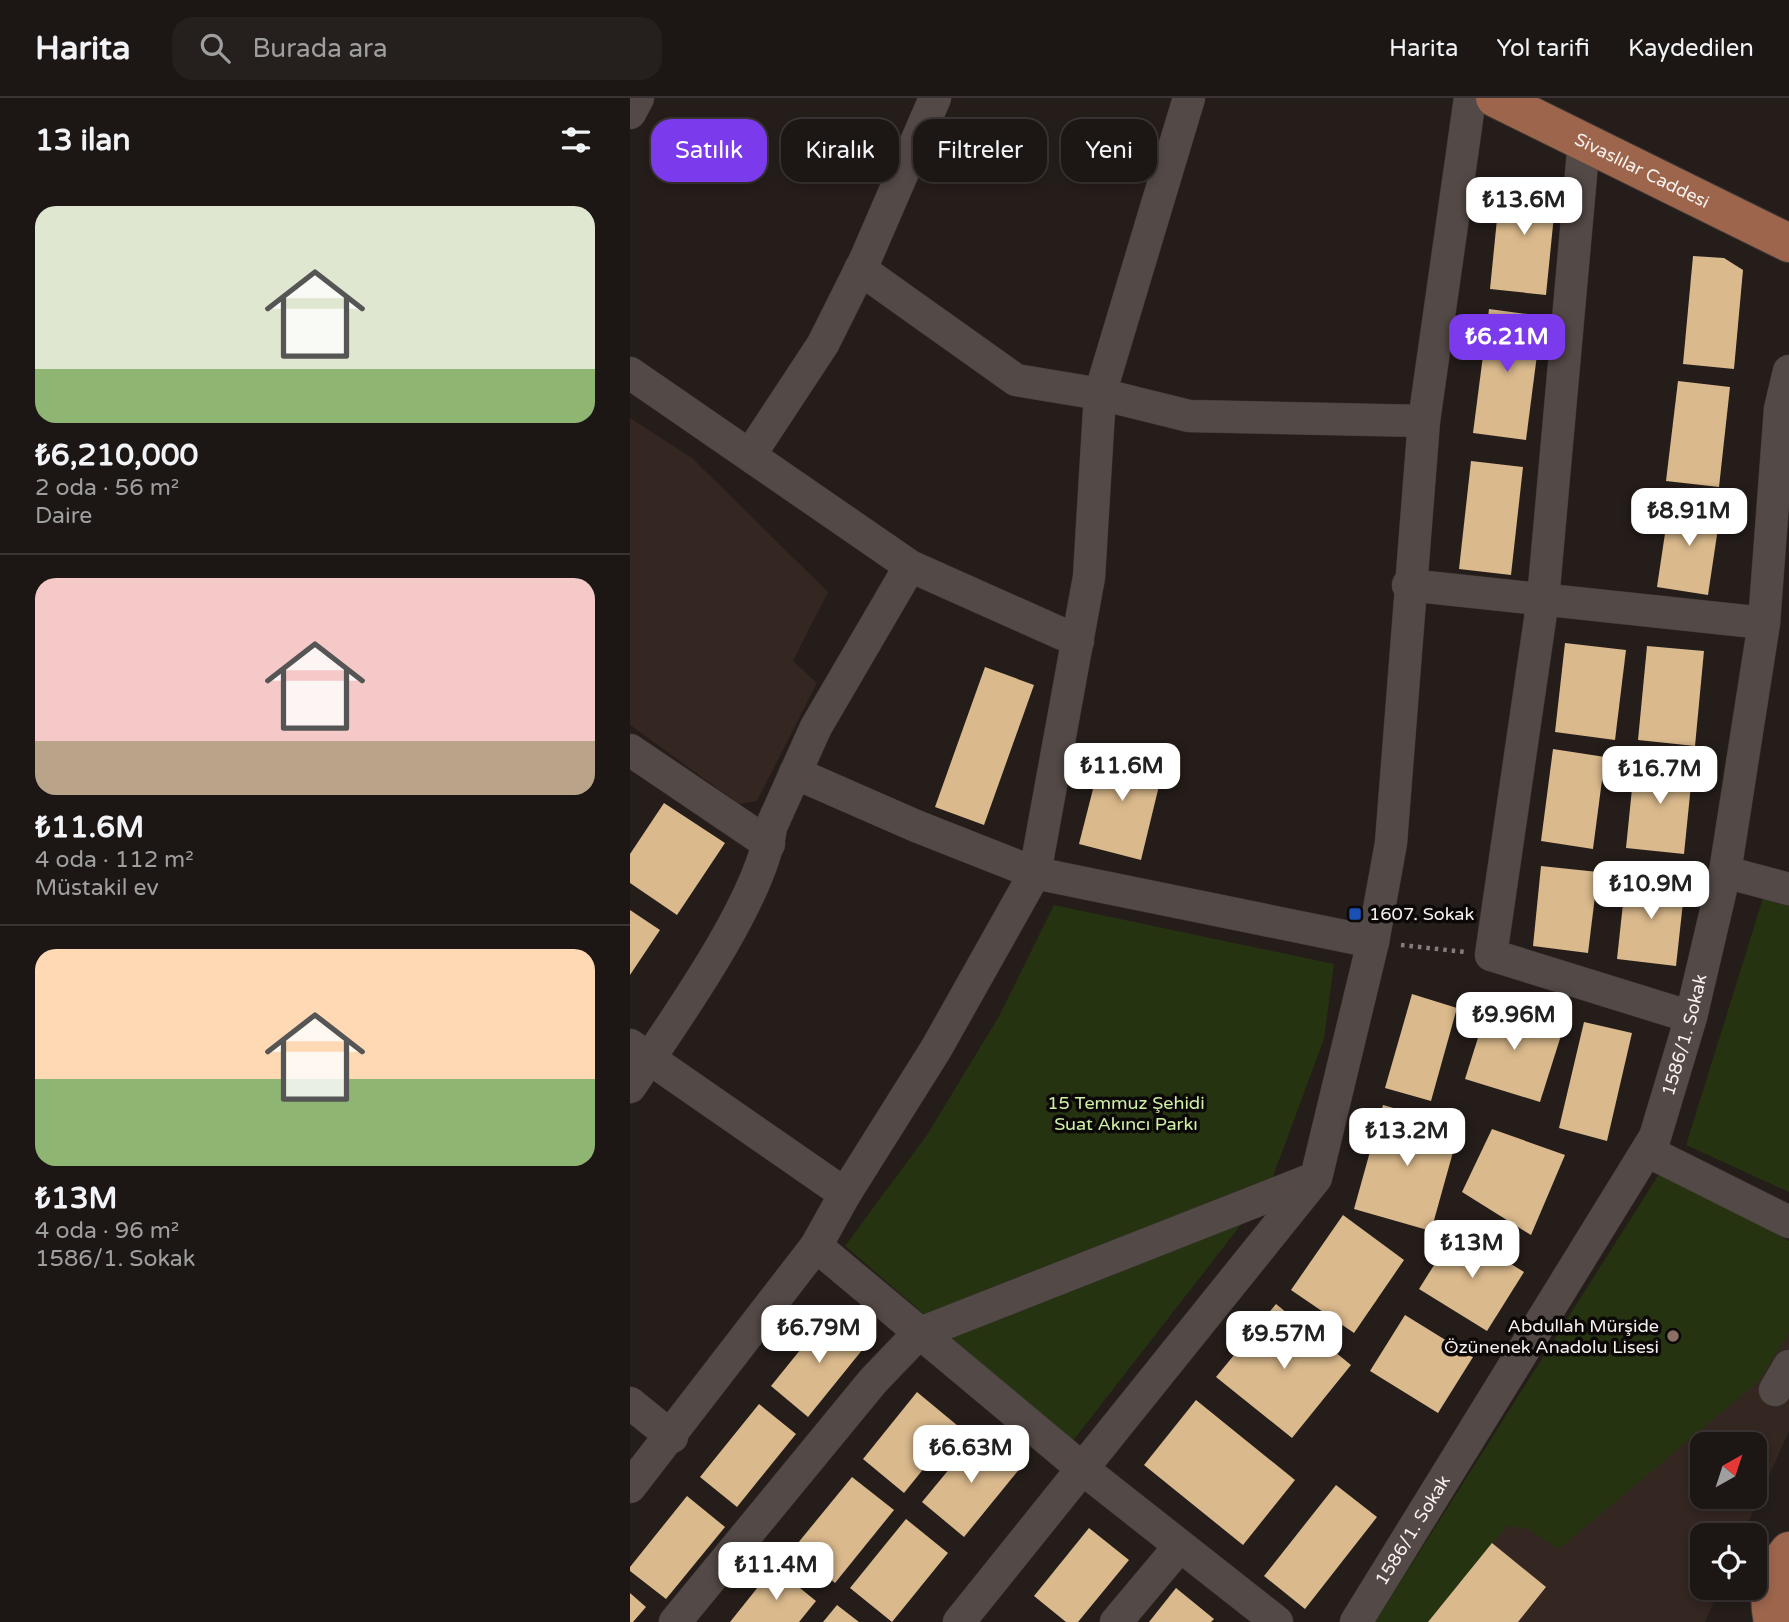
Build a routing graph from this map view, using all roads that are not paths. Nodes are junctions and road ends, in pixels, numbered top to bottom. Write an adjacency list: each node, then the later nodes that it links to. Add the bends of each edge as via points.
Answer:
1 (638, 98): 6 (street)
2 (935, 98): 9 (street)
3 (1189, 98): 12 (street)
4 (1470, 98): 13 (street)
5 (1512, 101): 7 (main road, Sivaslılar Caddesi)
6 (630, 113)
7 (1584, 141): 8 (main road, Sivaslılar Caddesi); 17 (street)
8 (1789, 243)
9 (860, 269): 12 (street, via 1016,380); 14 (street, via 822,344)
10 (1789, 371): 18 (street, 1586/1. Sokak, via 1780,409)
11 (630, 373): 14 (street)
12 (1100, 394): 13 (street, via 1189,416); 19 (street, via 1089,577)
13 (1424, 421): 16 (street)
14 (750, 455): 15 (street)
15 (910, 566): 19 (street); 21 (street, via 816,727)
16 (1408, 585): 17 (street); 26 (street, via 1391,843)
17 (1543, 599): 18 (street); 27 (street, via 1491,955)
18 (1764, 623): 23 (street, 1586/1. Sokak)
19 (1078, 641): 24 (street)
20 (630, 750): 22 (street)
21 (795, 773): 22 (street, via 771,827); 24 (street)
22 (769, 844): 28 (street, via 733,925)
23 (1725, 872): 25 (street); 27 (street, 1586/1. Sokak)
24 (1035, 873): 26 (street); 32 (street, via 936,1049)
25 (1789, 889)
26 (1373, 942): 31 (street)
27 (1690, 1017): 30 (street, 1586/1. Sokak, via 1655,1138)
28 (640, 1052): 29 (street); 32 (street)
29 (630, 1087)
30 (1647, 1151): 33 (street); 46 (street, 1586/1. Sokak)
31 (1316, 1178): 35 (street); 38 (street)
32 (845, 1194): 34 (street)
33 (1789, 1222)
34 (816, 1247): 35 (street); 37 (street)
35 (918, 1335): 38 (street); 42 (street, via 873,1381)
36 (630, 1403): 37 (street)
37 (672, 1437): 39 (street)
38 (1084, 1470): 40 (street); 43 (street)
39 (630, 1487)
40 (1179, 1547): 44 (street); 45 (street)
41 (1789, 1552): 47 (main road, via 1769,1594)
42 (674, 1622)
43 (960, 1622)
44 (1116, 1622)
45 (1277, 1622)
46 (1356, 1622)
47 (1773, 1622)

